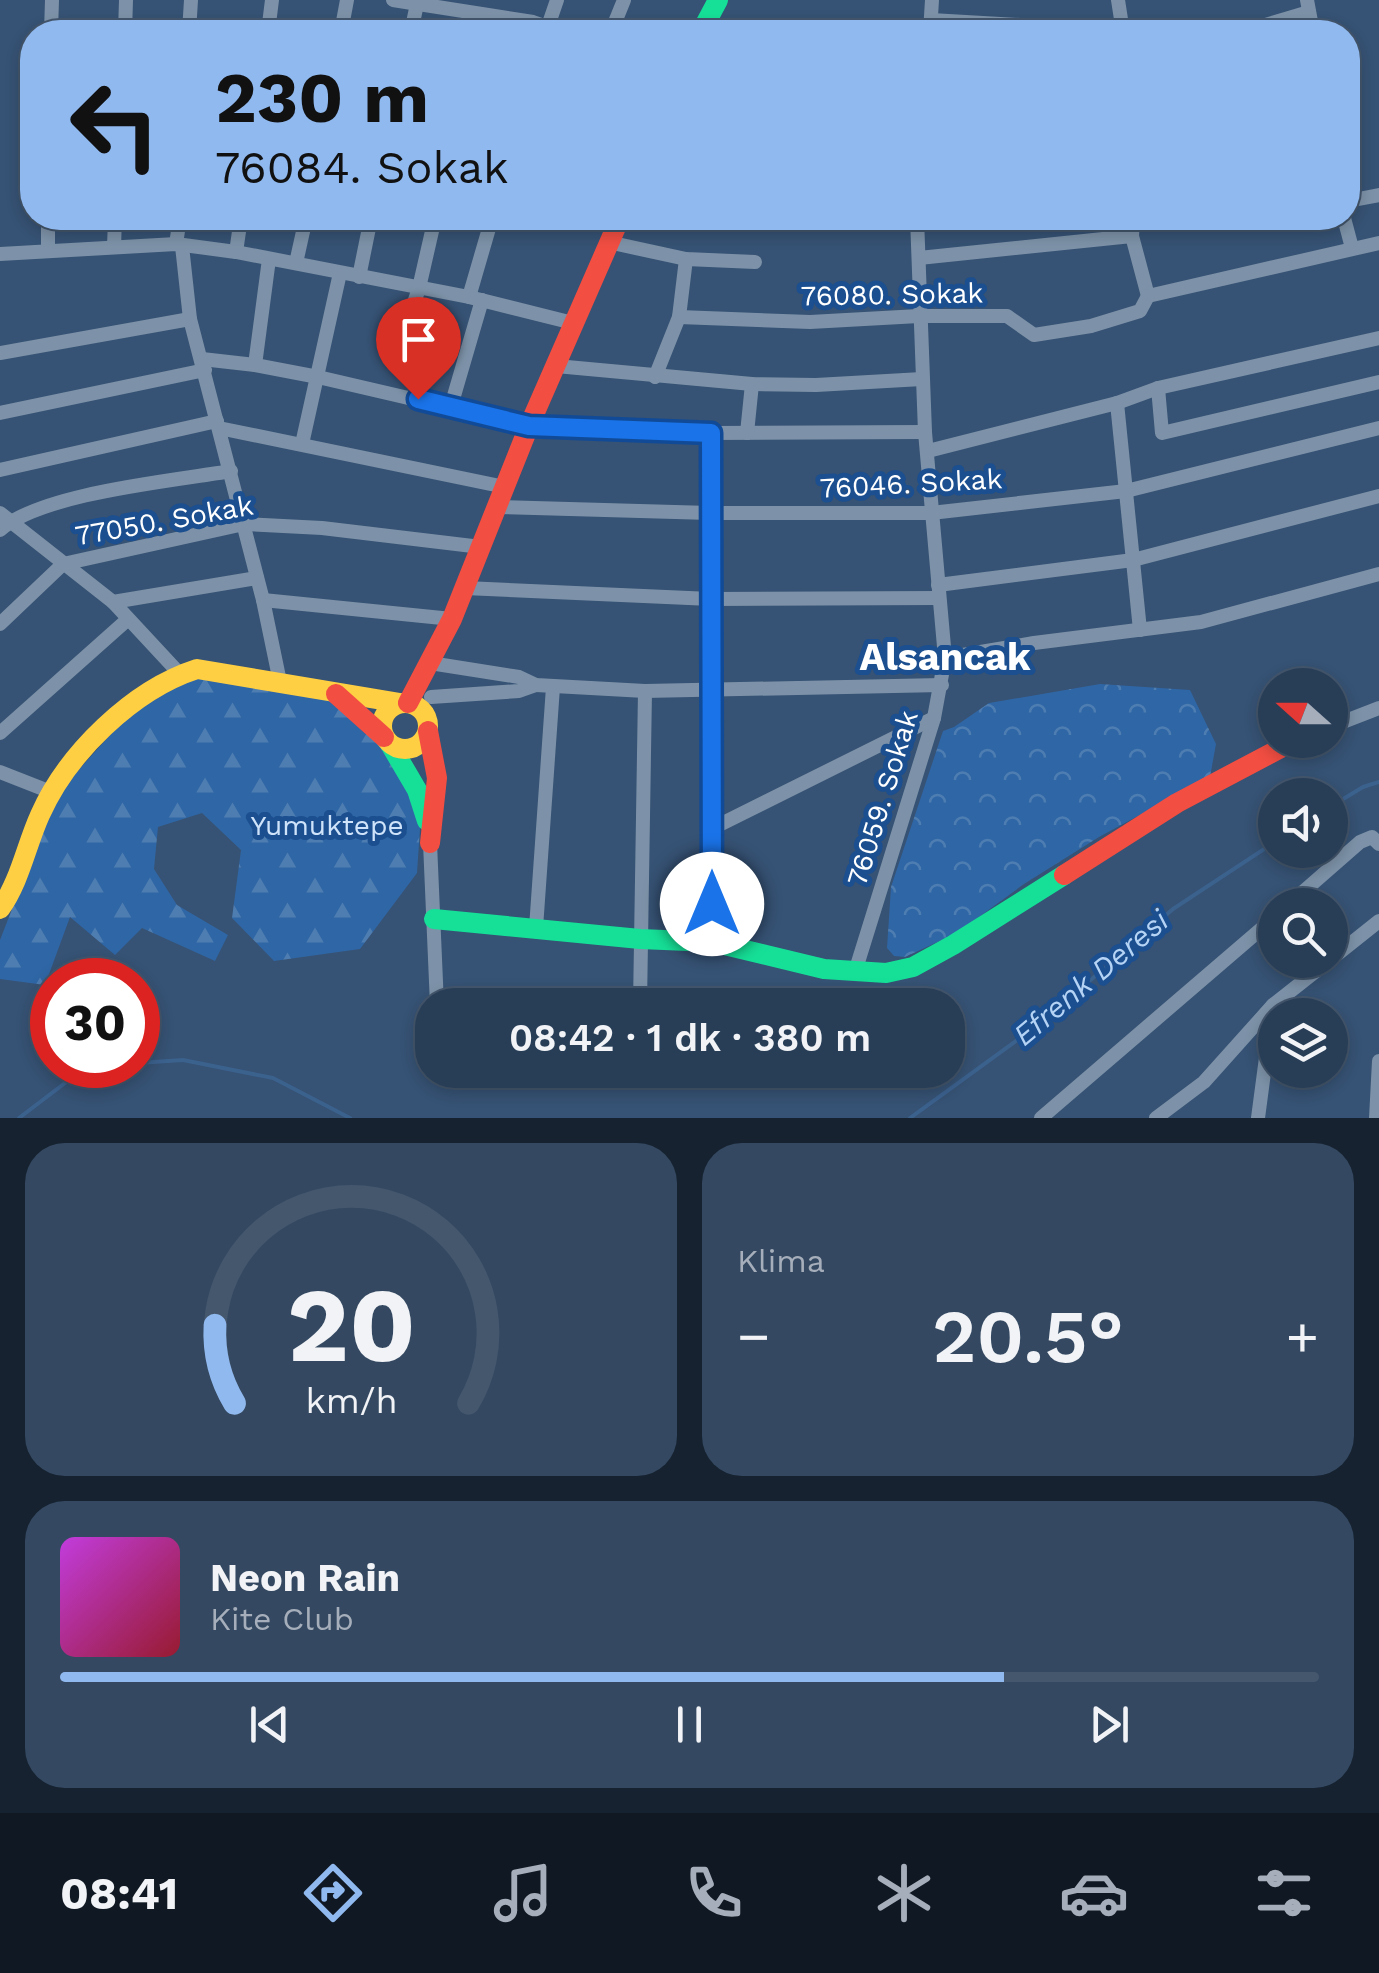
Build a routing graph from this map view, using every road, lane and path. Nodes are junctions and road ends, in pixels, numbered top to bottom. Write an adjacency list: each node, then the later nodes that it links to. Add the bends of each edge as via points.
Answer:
1 (392, 0): 2 (street)
2 (417, 4): 4 (street); 5 (street)
3 (1308, 6): 8 (street)
4 (490, 14): 6 (street); 7 (street)
5 (414, 20)
6 (488, 20)
7 (512, 20)
8 (1272, 20)
9 (48, 230): 27 (street)
10 (115, 230): 25 (street)
11 (180, 230): 24 (street)
12 (239, 230): 28 (street)
13 (303, 230): 34 (street)
14 (370, 230): 36 (street)
15 (432, 230): 37 (street)
16 (489, 230): 39 (street)
17 (614, 230): 22 (street)
18 (917, 230): 30 (street, 76059. Sokak)
19 (1132, 230): 21 (street)
20 (1347, 230): 26 (street)
21 (1132, 236): 30 (street); 38 (street)
22 (608, 242): 32 (street); 43 (street)
23 (1379, 243): 26 (street, 76080. Sokak)
24 (179, 245): 25 (street); 28 (street); 42 (street)
25 (114, 247): 27 (street)
26 (1352, 248): 38 (street, 76080. Sokak)
27 (48, 251): 29 (street)
28 (236, 252): 31 (street)
29 (0, 254)
30 (919, 258): 40 (street, 76059. Sokak)
31 (269, 259): 34 (street); 48 (street)
32 (686, 259): 33 (street); 41 (street)
33 (755, 262)
34 (296, 263): 35 (street)
35 (340, 273): 36 (street); 50 (street)
36 (360, 276): 37 (street)
37 (419, 288): 39 (street); 46 (street)
38 (1148, 296): 40 (street, 76080. Sokak, via 1140,311 1034,335 1008,316)
39 (475, 299): 43 (street); 57 (street)
40 (920, 316): 41 (street, 76080. Sokak, via 810,322); 52 (street, 76059. Sokak)
41 (679, 317): 51 (street)
42 (190, 319): 45 (street); 47 (street)
43 (573, 323): 49 (street)
44 (1379, 338): 55 (street)
45 (0, 353)
46 (395, 360)
47 (203, 364): 48 (street); 58 (street); 59 (street)
48 (255, 365): 50 (street)
49 (556, 366): 51 (street); 60 (street)
50 (318, 377): 57 (street); 65 (street)
51 (655, 377): 54 (street)
52 (922, 379): 54 (street); 62 (street, 76059. Sokak)
53 (1379, 382): 55 (street, via 1162,433)
54 (752, 384): 64 (street)
55 (1158, 388): 56 (street)
56 (1116, 403): 66 (street); 69 (street)
57 (451, 406): 60 (street)
58 (0, 414)
59 (218, 425): 65 (street, 76046. Sokak); 67 (street); 68 (street)
60 (529, 426): 63 (street); 71 (street)
61 (1379, 428): 69 (street, 76046. Sokak)
62 (926, 432): 64 (street); 66 (street, 76059. Sokak)
63 (711, 433): 64 (street); 72 (street)
64 (747, 433)
65 (302, 444): 71 (street, 76046. Sokak)
66 (928, 451): 73 (street, 76059. Sokak)
67 (0, 470)
68 (230, 471): 74 (street, via 53,502); 75 (street)
69 (1126, 490): 73 (street, 76046. Sokak); 77 (street)
70 (1379, 496): 77 (street)
71 (501, 497): 72 (street, 76046. Sokak); 76 (street)
72 (710, 512): 73 (street, 76046. Sokak); 83 (street)
73 (931, 513): 82 (street, 76059. Sokak)
74 (3, 522): 78 (street)
75 (244, 524): 76 (street, 77050. Sokak); 78 (street, 77050. Sokak); 80 (street)
76 (481, 548): 81 (street)
77 (1133, 560): 82 (street); 89 (street)
78 (63, 564): 85 (street); 88 (street, 77050. Sokak)
79 (1379, 574): 89 (street, via 1201,622)
80 (257, 578): 84 (street); 85 (street)
81 (465, 588): 83 (street); 86 (street)
82 (939, 592): 83 (street); 90 (street, 76059. Sokak)
83 (711, 599): 97 (street)
84 (263, 600): 86 (street); 93 (street)
85 (113, 602): 87 (street)
86 (452, 618): 91 (street)
87 (127, 620): 92 (street); 105 (street)
88 (0, 624)
89 (1140, 630): 90 (street)
90 (944, 658): 95 (street, 76059. Sokak)
91 (430, 663): 94 (street); 100 (street)
92 (178, 672): 93 (street, via 197,668); 109 (street, via 126,709)
93 (280, 682): 99 (street)
94 (536, 685): 96 (street); 100 (street)
95 (942, 685): 97 (street); 102 (street, 76059. Sokak)
96 (553, 687): 98 (street); 117 (street)
97 (710, 690): 98 (street); 110 (street)
98 (645, 691): 119 (street)
99 (336, 694): 100 (street); 106 (street)
100 (415, 703): 104 (street); 106 (street, via 392,706 383,719)
101 (1379, 708): 103 (street)
102 (934, 718): 110 (street); 122 (street, 76059. Sokak)
103 (1348, 720)
104 (428, 731): 106 (street, via 415,748); 111 (street, via 438,778)
105 (0, 733)
106 (387, 740): 111 (street, via 424,805)
107 (1262, 758): 122 (street, via 1177,803 913,967)
108 (0, 772): 109 (street)
109 (51, 792): 114 (street)
110 (711, 829): 120 (street)
111 (430, 843): 115 (street)
112 (1379, 844): 113 (street, via 1372,837 1360,842)
113 (1307, 888)
114 (0, 909)
115 (434, 918): 117 (street); 124 (street)
116 (1379, 921): 121 (street)
117 (536, 928): 119 (street)
118 (1258, 931): 130 (street)
119 (640, 939): 120 (street); 125 (street)
120 (712, 942): 122 (street)
121 (1348, 946)
122 (855, 972)
123 (1308, 978): 126 (street)
124 (437, 988)
125 (641, 988)
126 (1284, 998)
127 (1258, 1023): 131 (street, via 1204,1082)
128 (1379, 1061): 133 (street)
129 (1262, 1088): 132 (street)
130 (1041, 1118)
131 (1156, 1118)
132 (1258, 1118)
133 (1376, 1118)

